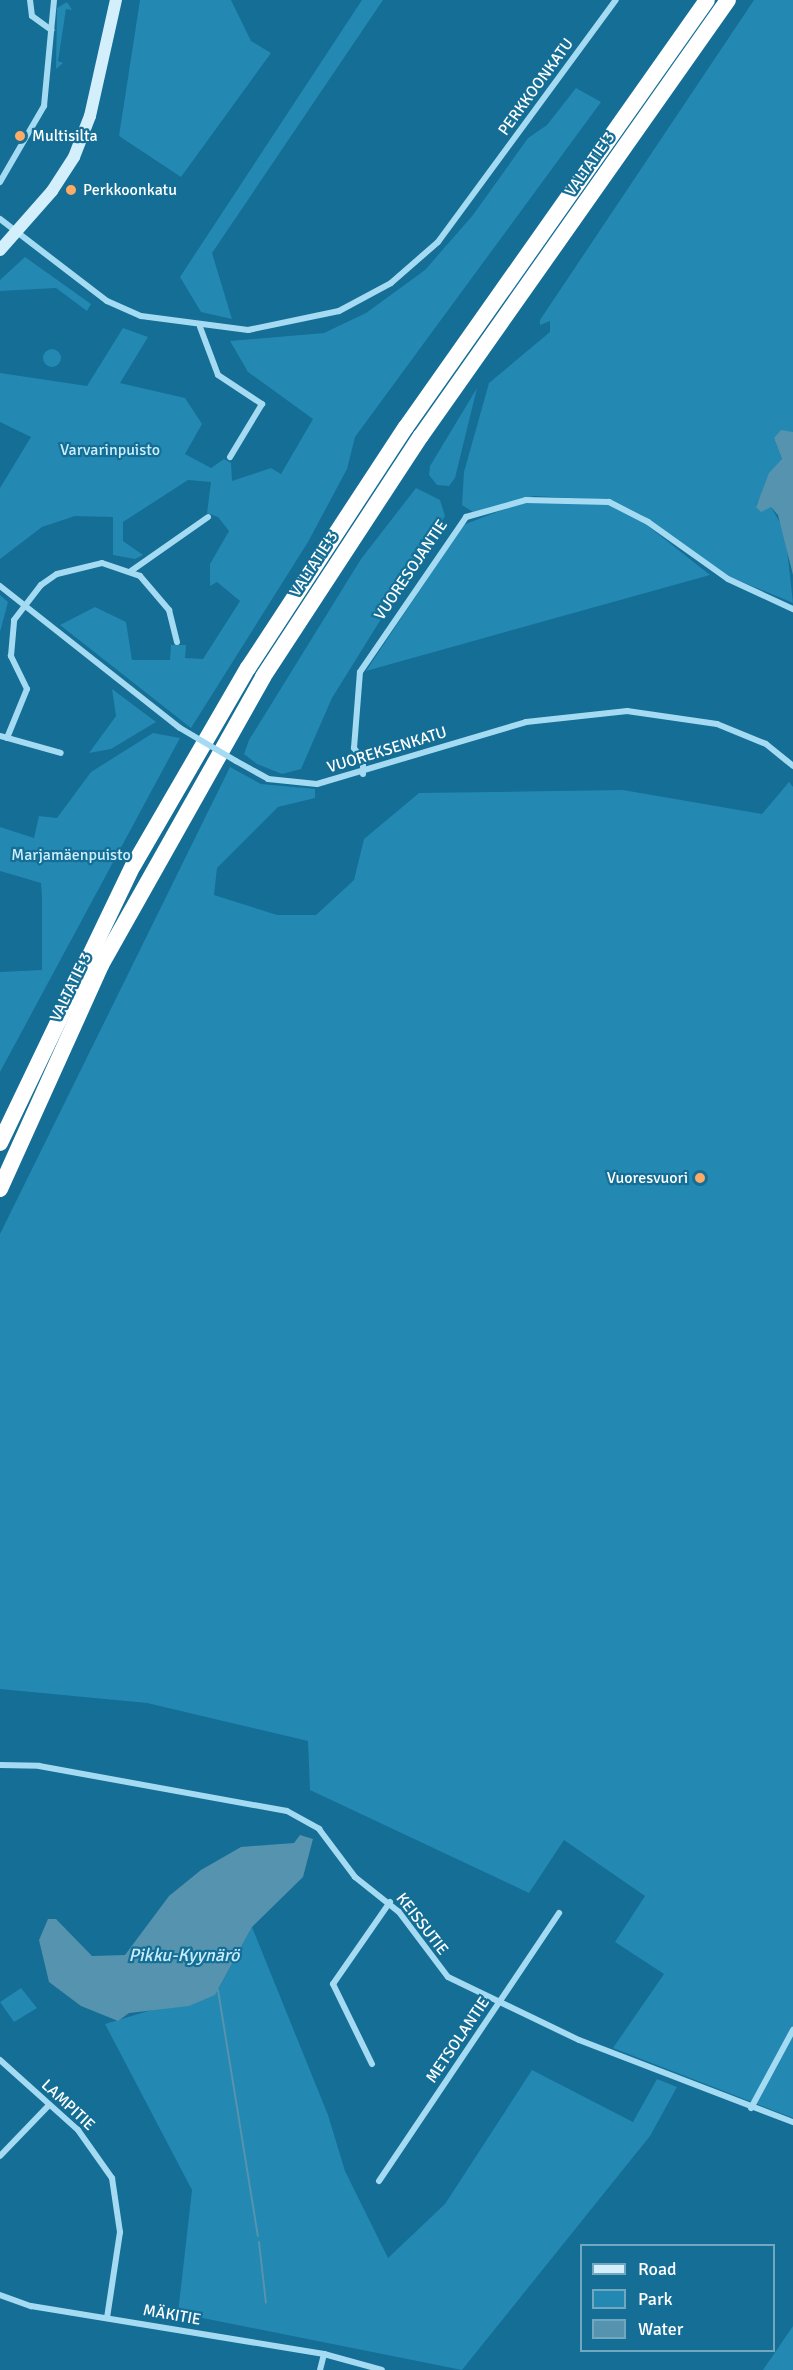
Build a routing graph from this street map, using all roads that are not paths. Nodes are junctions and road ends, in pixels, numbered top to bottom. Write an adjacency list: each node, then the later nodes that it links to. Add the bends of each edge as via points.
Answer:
1 (30, 0): 7 (street, via 32,16)
2 (54, 0): 7 (street)
3 (116, 0): 10 (main road, via 82,138 52,191)
4 (616, 0): 12 (street, PERKKOONKATU, via 456,220 405,273 366,299 304,322 248,330)
5 (707, 0): 24 (highway, VALTATIE 3, via 406,427 248,668 133,866)
6 (728, 0): 25 (highway, VALTATIE 3, via 402,464 263,677 101,965)
7 (51, 30): 8 (street, via 44,106)
8 (0, 182)
9 (0, 219): 10 (street, PERKKOONKATU)
10 (16, 232): 11 (main road); 12 (street, PERKKOONKATU, via 122,309)
11 (0, 250)
12 (200, 327): 13 (street, via 218,375 262,404)
13 (230, 457)
14 (208, 517): 15 (street)
15 (131, 571): 17 (street, via 102,563 72,567 48,580); 19 (street, via 160,595)
16 (0, 586): 17 (street, VUOREKSENKATU)
17 (23, 605): 20 (street, via 10,647 27,689); 23 (street, VUOREKSENKATU, bridge, via 180,728 268,779 295,785)
18 (793, 609): 23 (street, VUORESOJANTIE, via 728,579 648,522 609,502 526,500 471,515 455,526 360,672 354,748 363,760)
19 (177, 642)
20 (4, 737): 21 (street)
21 (61, 753)
22 (793, 766): 23 (street, VUOREKSENKATU, via 766,744 717,724 627,711 526,722)
23 (363, 774)
24 (0, 1143)
25 (0, 1190)
26 (0, 1765): 27 (street, KEISSUTIE, via 39,1766 287,1811 320,1829 355,1877)
27 (390, 1902): 29 (street, KEISSUTIE, via 448,1977); 32 (street, via 333,1984)
28 (559, 1913): 29 (street, METSOLANTIE)
29 (501, 2001): 34 (street, KEISSUTIE, via 579,2040); 37 (street, METSOLANTIE)
30 (793, 2030): 34 (street)
31 (0, 2060): 33 (street, LAMPITIE)
32 (372, 2064)
33 (49, 2105): 36 (street); 39 (street, LAMPITIE, via 99,2155 119,2204)
34 (751, 2108): 35 (street, KEISSUTIE)
35 (793, 2122)
36 (0, 2156)
37 (379, 2181)
38 (0, 2295): 39 (street, MÄKITIE, via 31,2306)
39 (107, 2318): 40 (street, MÄKITIE)
40 (324, 2354): 41 (street); 42 (street, MÄKITIE)
41 (320, 2370)
42 (382, 2370)

